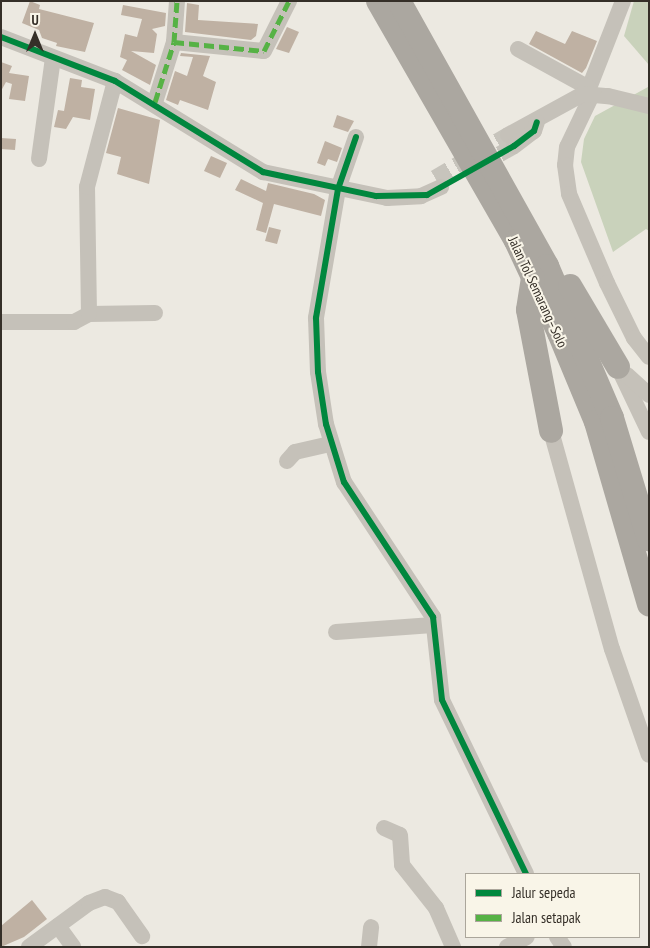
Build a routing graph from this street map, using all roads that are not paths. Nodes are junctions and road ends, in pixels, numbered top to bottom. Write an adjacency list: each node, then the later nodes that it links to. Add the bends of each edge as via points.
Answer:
1 (177, 1): 7 (street)
2 (289, 1): 7 (street, via 264,51)
3 (378, 1): 20 (highway, Jalan Tol Semarang–Solo, via 516,241)
4 (399, 1): 19 (highway, Jalan Tol Semarang–Solo)
5 (623, 1): 11 (street)
6 (1, 37): 9 (street)
7 (174, 42): 12 (street)
8 (518, 49): 11 (street)
9 (53, 58): 10 (street); 16 (street)
10 (115, 81): 12 (street); 22 (street, via 87,187)
11 (590, 92): 13 (street); 15 (street, via 578,96); 24 (street, via 567,147 564,165 569,194 620,310)
12 (155, 102): 18 (street, via 263,172)
13 (649, 106)
14 (356, 137): 18 (street)
15 (511, 140)
16 (39, 159)
17 (438, 183): 18 (street, via 415,195 387,198)
18 (338, 188): 29 (street, via 320,281 315,343)
19 (509, 196): 25 (highway, via 536,228); 31 (highway, Jalan Tol Semarang–Solo, via 547,266 612,418)
20 (533, 278): 27 (highway, via 528,310); 32 (highway, Jalan Tol Semarang–Solo, via 596,422)
21 (155, 313): 22 (street)
22 (89, 314): 23 (street, via 74,322)
23 (1, 322)
24 (649, 358)
25 (618, 367): 26 (street); 28 (street)
26 (649, 395)
27 (551, 431): 35 (street, via 607,632)
28 (649, 432)
29 (331, 444): 30 (street, via 296,452); 33 (street, via 344,482 432,617)
30 (287, 461)
31 (649, 540)
32 (649, 604)
33 (433, 625): 34 (street); 37 (street, via 442,700)
34 (336, 632)
35 (649, 754)
36 (384, 828): 45 (street, via 400,835 402,865 436,908)
37 (526, 873)
38 (58, 926): 40 (street, via 89,903 109,898 118,902); 42 (street); 43 (street)
39 (371, 927): 44 (street)
40 (142, 936)
41 (524, 938): 46 (street)
42 (29, 947)
43 (73, 947)
44 (370, 947)
45 (453, 947)
46 (506, 947)

